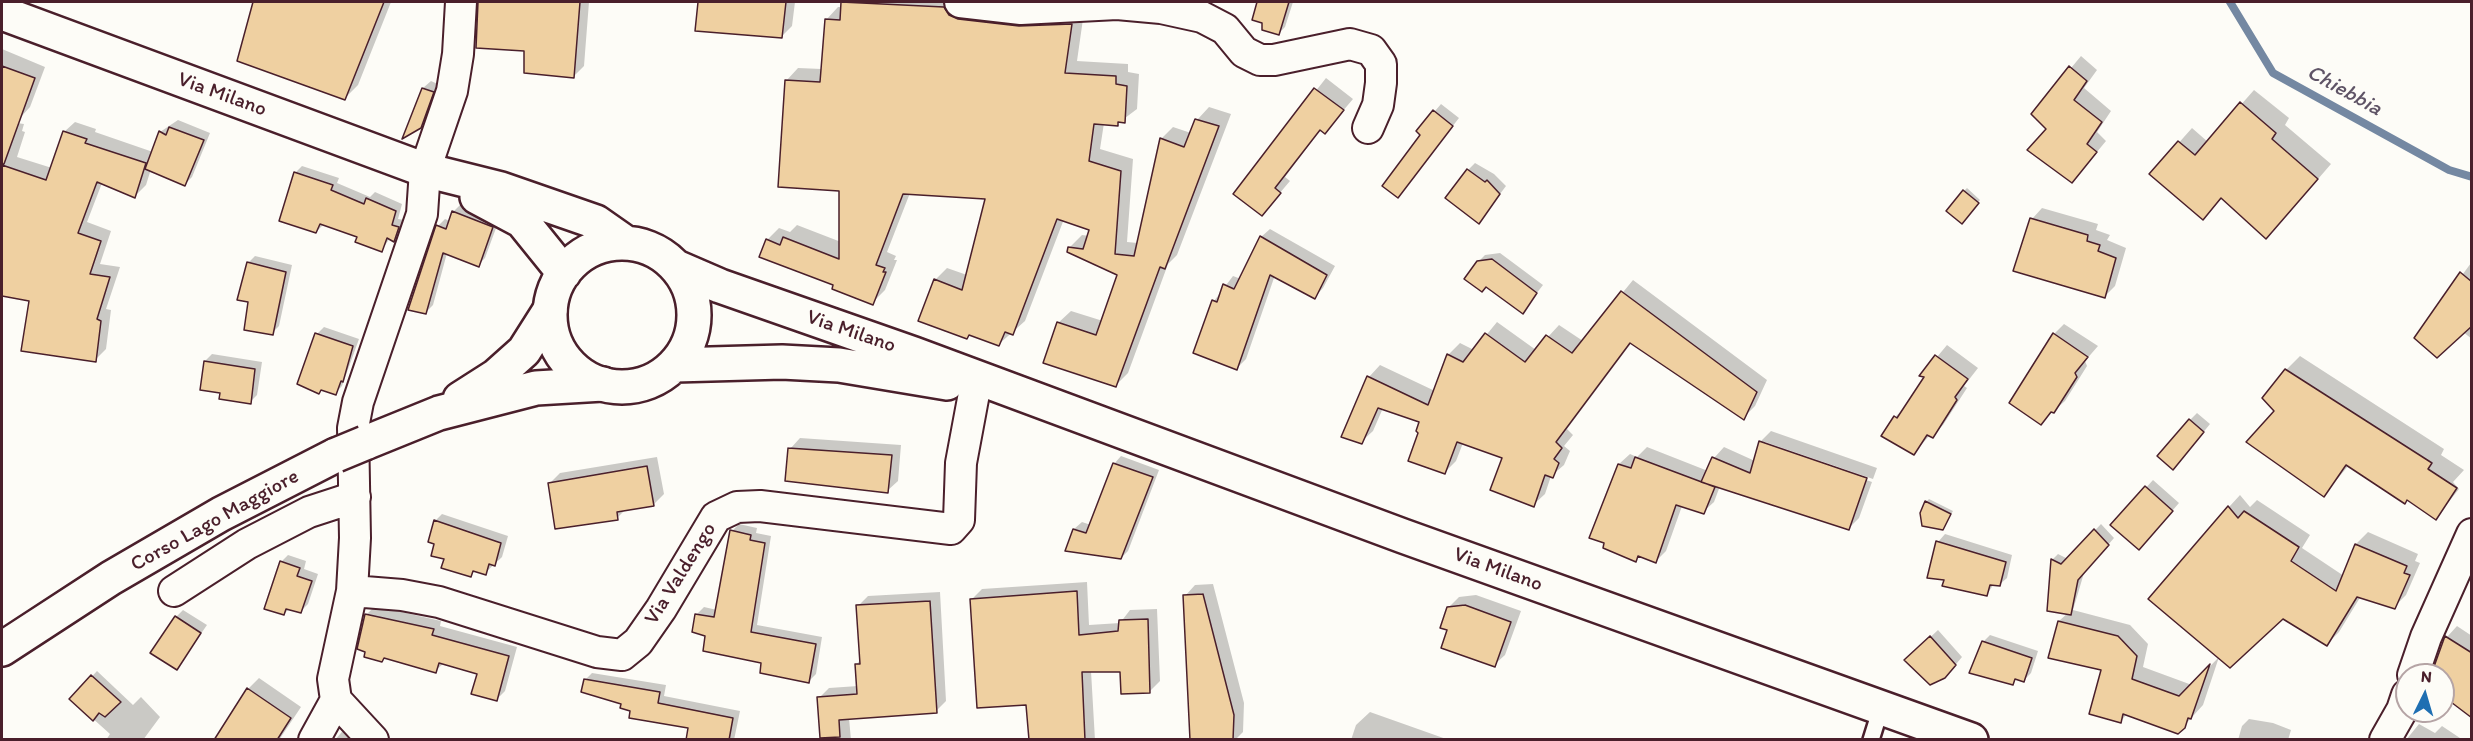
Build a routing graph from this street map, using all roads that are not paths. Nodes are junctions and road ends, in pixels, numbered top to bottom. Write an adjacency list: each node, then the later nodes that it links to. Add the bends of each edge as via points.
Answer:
1 (461, 2): 5 (street, via 458,54)
2 (960, 2): 4 (street, via 1021,9 1117,4 1161,8 1202,17 1225,29 1244,52 1260,60 1350,44 1371,50 1382,64 1378,105)
3 (2, 13): 5 (main road, Via Milano)
4 (1368, 128)
5 (434, 173): 6 (main road, Via Milano, via 501,189 596,222); 8 (main road, Via Milano, via 522,221); 15 (street, via 358,402 352,440)
6 (626, 243): 7 (main road, via 662,255); 8 (main road, via 591,250)
7 (676, 267): 10 (main road, via 691,295 694,327); 13 (main road, Via Milano)
8 (564, 273): 9 (main road)
9 (550, 310): 11 (main road, via 553,334 563,356 580,374); 14 (main road, Corso Lago Maggiore, via 524,351 496,376)
10 (675, 365): 11 (main road, via 660,377 641,384); 12 (main road, Via Milano, via 839,365)
11 (603, 384): 14 (main road, Corso Lago Maggiore, via 536,388)
12 (975, 388): 13 (main road, Via Milano); 18 (street, Via Valdengo, via 961,463 959,520 951,529 760,506 737,507 716,517 661,609 638,642 622,655 597,652 439,602)
13 (1026, 397): 22 (main road, Via Milano)
14 (439, 413): 19 (main road, Corso Lago Maggiore, via 350,449 220,514)
15 (355, 497): 17 (street, via 309,512 247,544); 18 (street)
16 (2472, 534): 20 (street)
17 (174, 591)
18 (352, 591): 21 (street, via 335,662)
19 (2, 649)
20 (2418, 663)
21 (336, 700): 24 (street); 25 (street)
22 (1881, 708): 26 (lane); 27 (main road, Via Milano)
23 (2395, 722): 28 (street)
24 (314, 740)
25 (373, 740)
26 (1871, 740)
27 (1971, 740)
28 (2385, 740)

